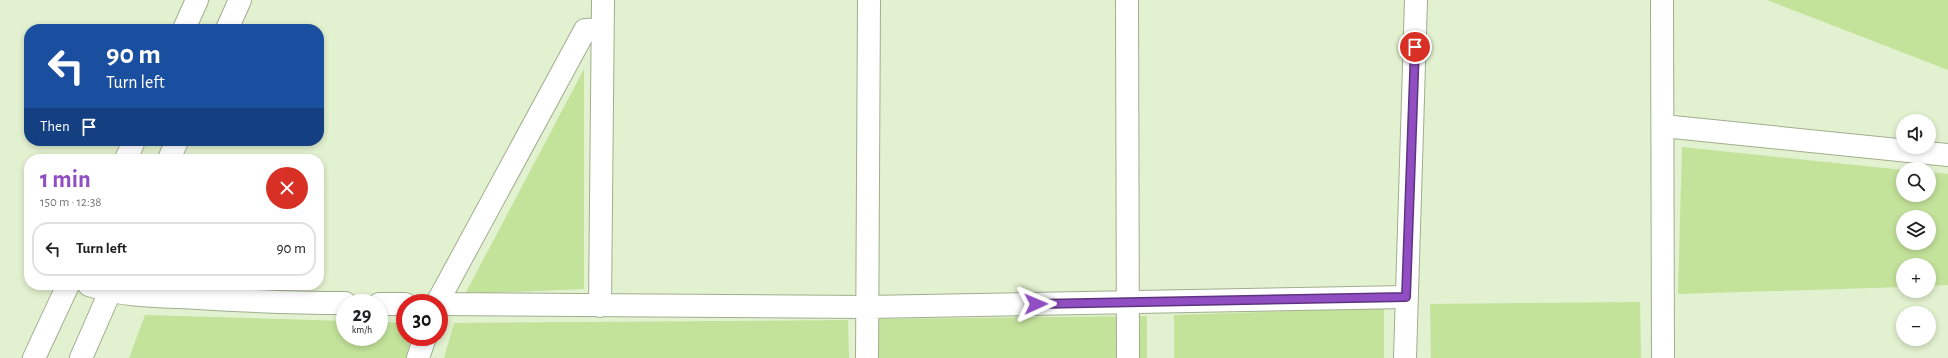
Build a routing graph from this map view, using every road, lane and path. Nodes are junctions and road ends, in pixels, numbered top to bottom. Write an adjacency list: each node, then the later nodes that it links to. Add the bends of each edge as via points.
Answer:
1 (197, 0): 8 (street)
2 (240, 0): 9 (street)
3 (602, 0): 10 (street)
4 (869, 0): 22 (street)
5 (1127, 0): 18 (street)
6 (1416, 0): 17 (street)
7 (1662, 0): 11 (street)
8 (186, 24)
9 (229, 24)
10 (602, 28): 16 (street, via 584,30); 21 (street)
11 (1662, 126): 12 (street); 30 (street)
12 (1948, 155)
13 (66, 290): 24 (street)
14 (112, 290): 25 (street)
15 (125, 290): 19 (street, via 298,303)
16 (443, 294)
17 (1406, 297): 18 (street); 29 (street)
18 (1128, 302): 22 (street); 28 (street)
19 (336, 303)
20 (448, 304): 21 (street)
21 (600, 306): 22 (street)
22 (867, 307): 27 (street)
23 (423, 346): 26 (street)
24 (34, 358)
25 (81, 358)
26 (418, 358)
27 (867, 358)
28 (1128, 358)
29 (1405, 358)
30 (1663, 358)

